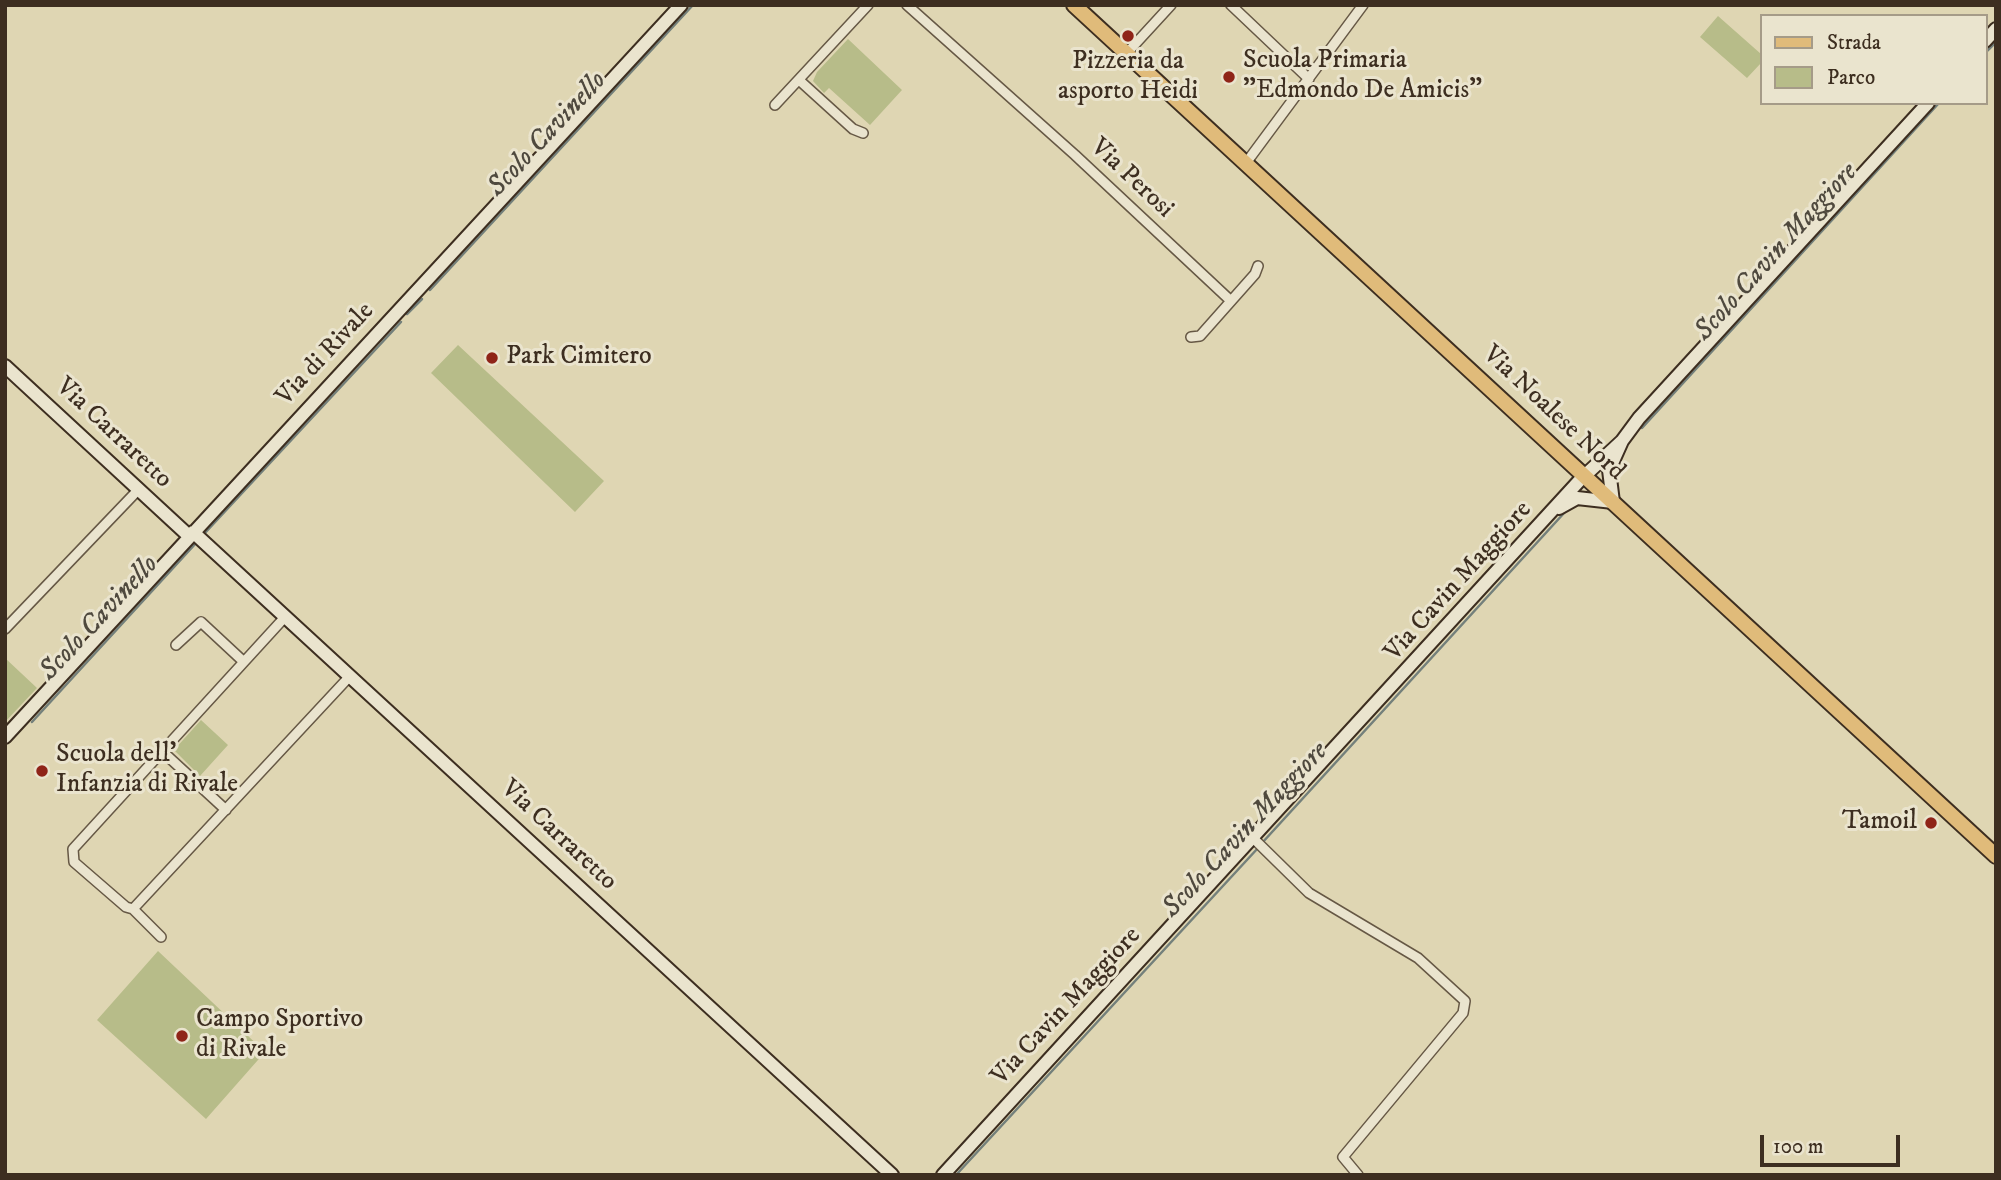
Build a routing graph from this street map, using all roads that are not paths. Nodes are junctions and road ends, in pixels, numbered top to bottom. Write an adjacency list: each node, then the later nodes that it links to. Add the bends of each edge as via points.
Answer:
1 (681, 5): 26 (street, Via di Rivale)
2 (868, 5): 10 (street)
3 (907, 5): 16 (street, Via Perosi)
4 (1171, 5): 8 (street)
5 (1231, 5): 9 (street)
6 (1363, 5): 9 (street)
7 (1077, 6): 8 (main road, Via Noalese Nord)
8 (1126, 54): 14 (main road, Via Noalese Nord)
9 (1309, 79): 14 (street)
10 (799, 80): 11 (street); 13 (street)
11 (775, 105)
12 (1926, 105): 19 (street, Via Cavin Maggiore)
13 (863, 133)
14 (1245, 163): 21 (main road, Via Noalese Nord)
15 (1258, 266): 16 (street)
16 (1231, 301): 17 (street, via 1200,335)
17 (1191, 337)
18 (5, 366): 22 (street, Via Carraretto)
19 (1622, 441): 20 (street, Via Cavin Maggiore); 21 (street, Via Cavin Maggiore)
20 (1609, 470): 21 (street, Via Cavin Maggiore); 24 (street)
21 (1586, 478): 23 (street, Via Cavin Maggiore); 24 (main road, Via Noalese Nord); 25 (street, Via Cavin Maggiore)
22 (139, 489): 26 (street, Via Carraretto); 28 (street)
23 (1577, 498): 24 (street); 25 (street, Via Cavin Maggiore)
24 (1613, 502): 36 (main road, Via Noalese Nord)
25 (1555, 510): 35 (street, Via Cavin Maggiore)
26 (191, 534): 27 (street, Via Carraretto); 32 (street, Via di Rivale, via 46,686)
27 (285, 617): 30 (street); 31 (street, Via Carraretto)
28 (5, 629)
29 (176, 645): 30 (street, via 201,622)
30 (244, 662): 33 (street)
31 (350, 676): 34 (street); 39 (street, Via Carraretto)
32 (5, 737)
33 (162, 751): 34 (street); 37 (street, via 71,854 77,865)
34 (226, 810): 37 (street)
35 (1259, 844): 40 (street, Via Cavin Maggiore); 41 (street, via 1309,893 1418,958 1465,1001 1463,1013 1343,1157)
36 (1996, 856)
37 (133, 909): 38 (street)
38 (161, 937)
39 (892, 1175)
40 (943, 1175)
41 (1358, 1175)

